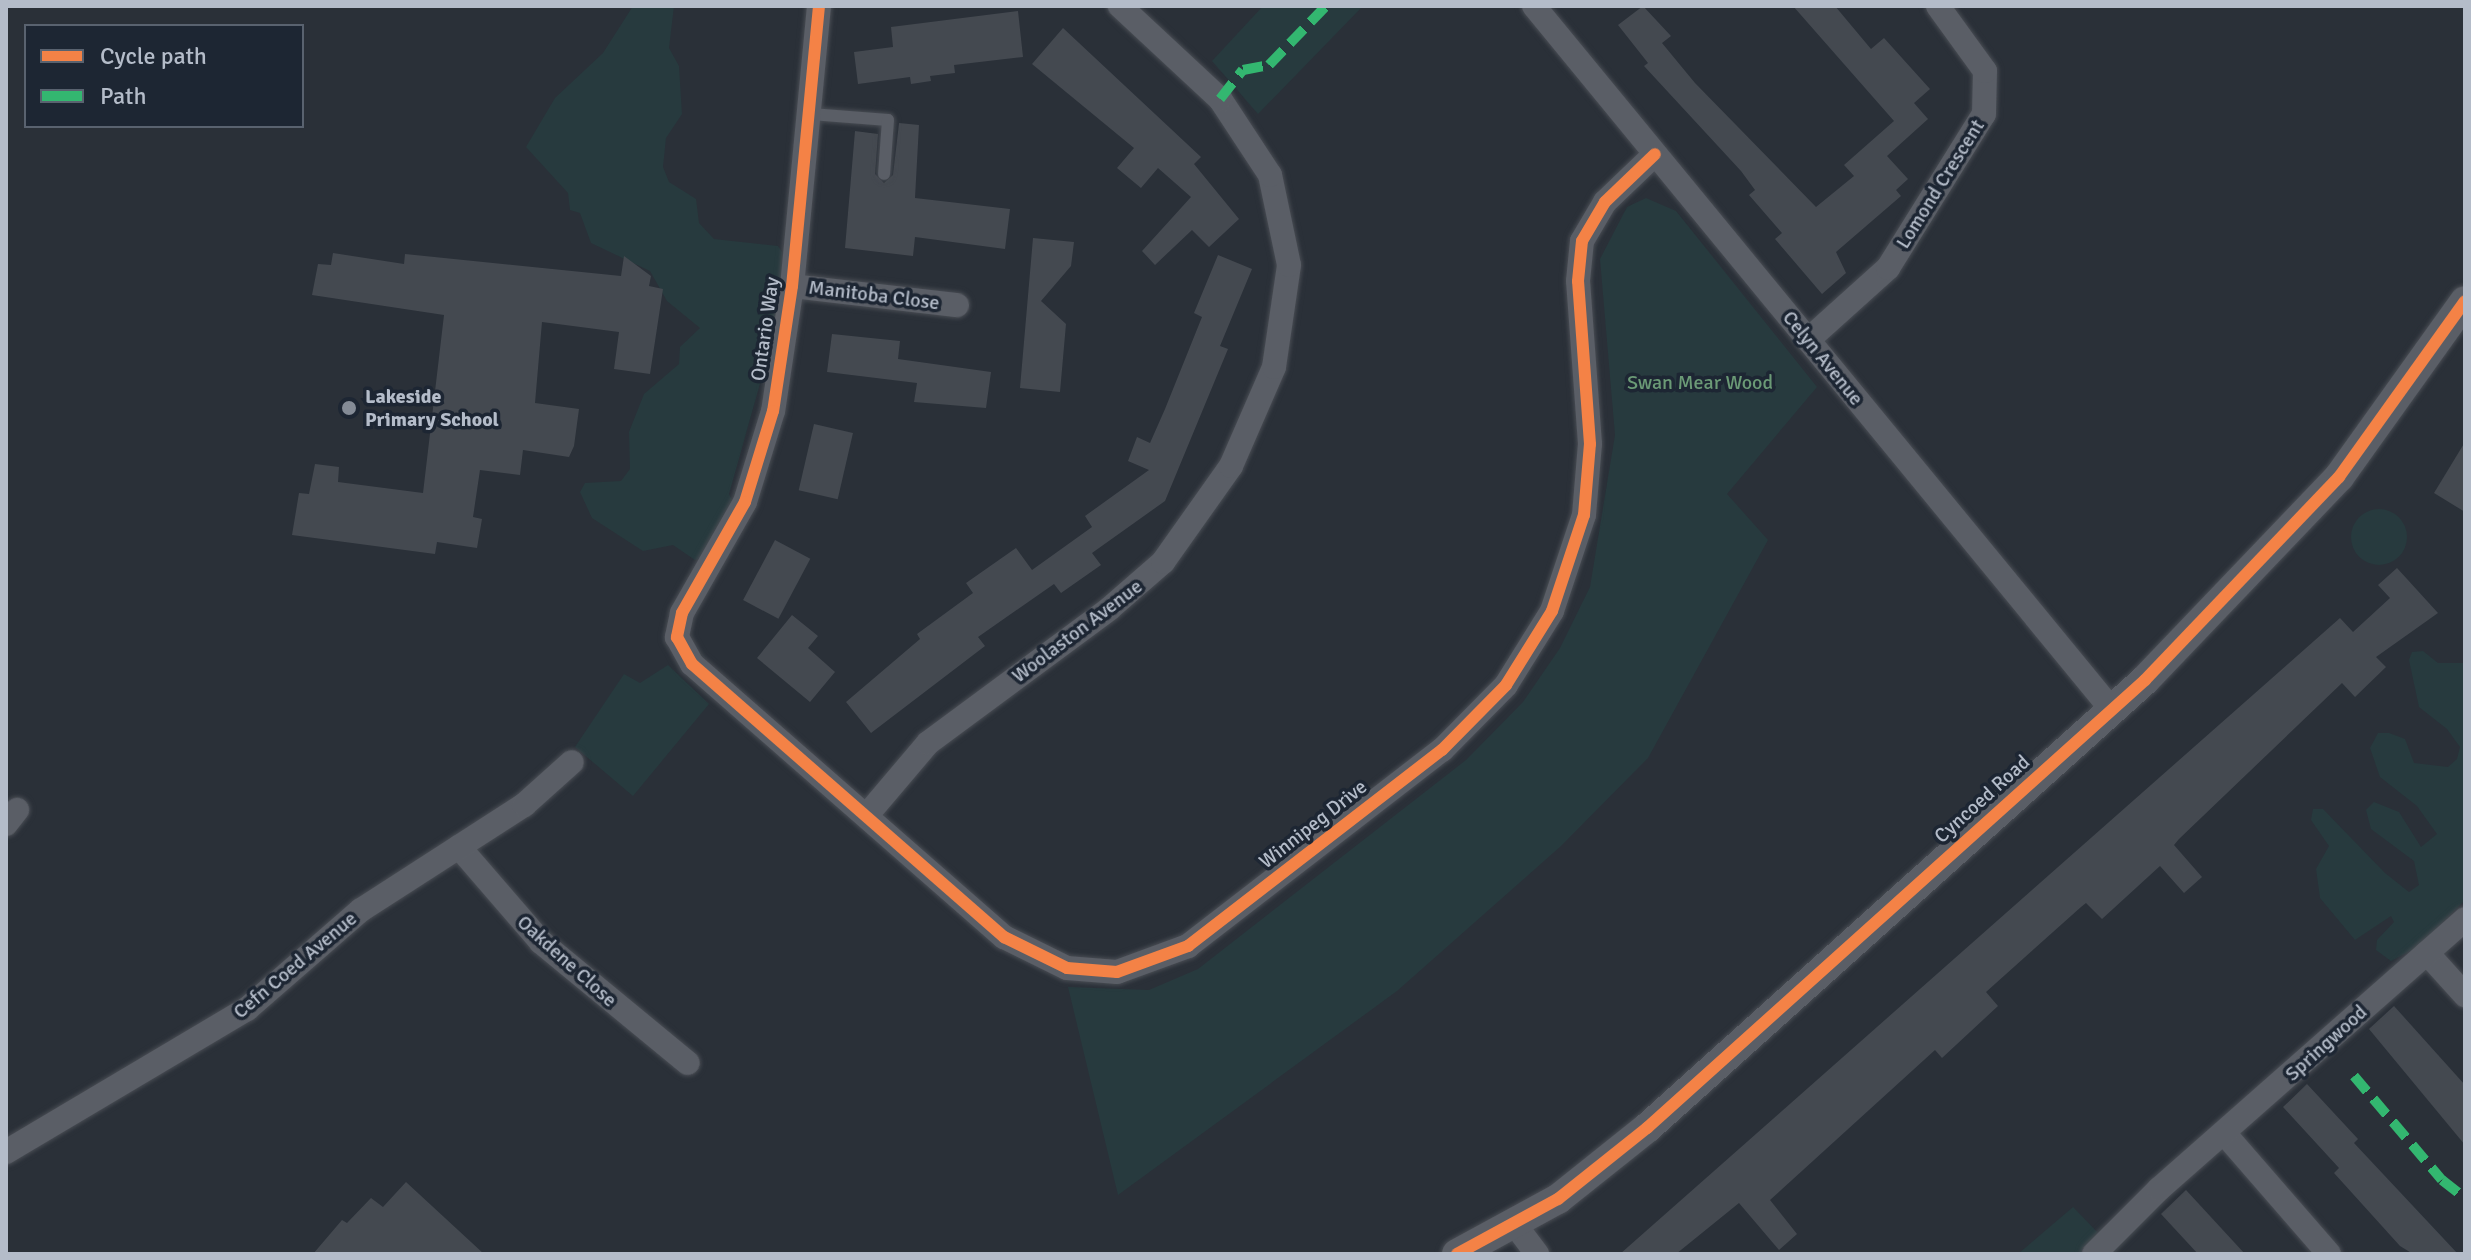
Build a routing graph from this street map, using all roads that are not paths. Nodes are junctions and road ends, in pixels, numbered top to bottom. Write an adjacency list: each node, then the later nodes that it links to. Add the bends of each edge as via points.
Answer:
1 (819, 6): 5 (street, Ontario Way)
2 (1120, 6): 15 (street, Woolaston Avenue, via 1220,99 1270,175 1289,265 1274,367 1231,466 1163,562 1109,609 928,743)
3 (1938, 6): 11 (street, Lomond Crescent, via 1985,71 1984,114 1888,268)
4 (1542, 9): 6 (street, Celyn Avenue)
5 (811, 114): 7 (lane, via 888,120); 8 (street, Ontario Way)
6 (1655, 154): 11 (street, Celyn Avenue); 15 (street, Winnipeg Drive, via 1595,213 1582,241 1588,478 1564,583 1506,685 1442,750 1188,946 1117,972 1067,968 1024,952)
7 (884, 174)
8 (792, 286): 10 (street, Manitoba Close); 12 (street, Ontario Way, via 757,469 732,530 682,613)
9 (2465, 301): 13 (street, Cyncoed Road, via 2339,477)
10 (957, 305)
11 (1808, 340): 13 (street, Celyn Avenue)
12 (677, 637): 15 (street, Winnipeg Drive, via 692,664)
13 (2112, 710): 23 (street, Cyncoed Road, via 1647,1128)
14 (572, 762): 16 (street, Cefn Coed Avenue, via 524,805)
15 (867, 815)
16 (459, 847): 20 (street, Oakdene Close, via 550,950); 22 (street, Cefn Coed Avenue, via 361,910 228,1022)
17 (2465, 919): 18 (street, Springwood)
18 (2427, 953): 19 (street); 21 (street, Springwood)
19 (2465, 995)
20 (688, 1063)
21 (2224, 1133): 26 (street, Springwood); 27 (street)
22 (6, 1152)
23 (1516, 1226): 24 (street, Cyncoed Road); 25 (street)
24 (1457, 1254)
25 (1537, 1254)
26 (2094, 1254)
27 (2329, 1254)

